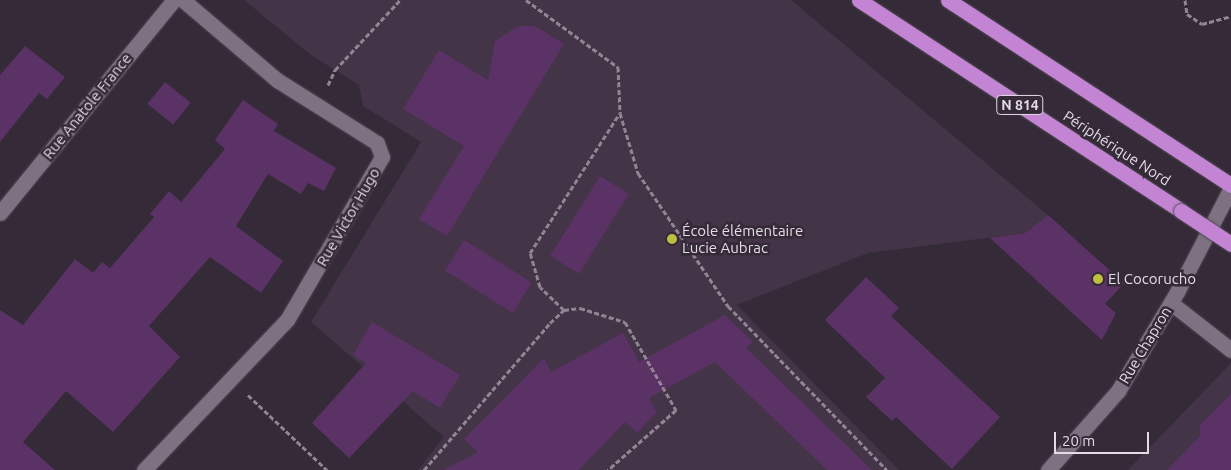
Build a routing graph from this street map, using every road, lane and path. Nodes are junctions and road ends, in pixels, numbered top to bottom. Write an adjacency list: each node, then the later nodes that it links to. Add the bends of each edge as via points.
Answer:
1 (174, 0): 12 (street, Rue Anatole France)
2 (183, 0): 9 (street, Rue Victor Hugo, via 277,80)
3 (400, 0): 9 (path, via 335,70)
4 (526, 0): 10 (path, via 618,67)
5 (859, 0): 13 (highway, Périphérique Nord / N 814, bridge)
6 (948, 0): 11 (highway, Périphérique Nord)
7 (1185, 0): 8 (path, via 1187,14 1202,24)
8 (1231, 16)
9 (317, 105): 17 (street, Rue Victor Hugo, via 377,143 382,157 287,320)
10 (620, 112): 15 (path, via 530,253 540,287); 22 (path, via 638,174 728,306)
11 (1231, 186): 14 (street, Rue Chapron)
12 (0, 213)
13 (1231, 244)
14 (1171, 303): 16 (street); 23 (street, Rue Chapron, via 1118,391)
15 (564, 310): 20 (path); 21 (path, via 580,308 625,322 676,410)
16 (1231, 350)
17 (231, 379): 18 (street, Rue Victor Hugo); 19 (path)
18 (144, 470)
19 (327, 470)
20 (424, 470)
21 (608, 470)
22 (887, 470)
23 (1048, 470)

